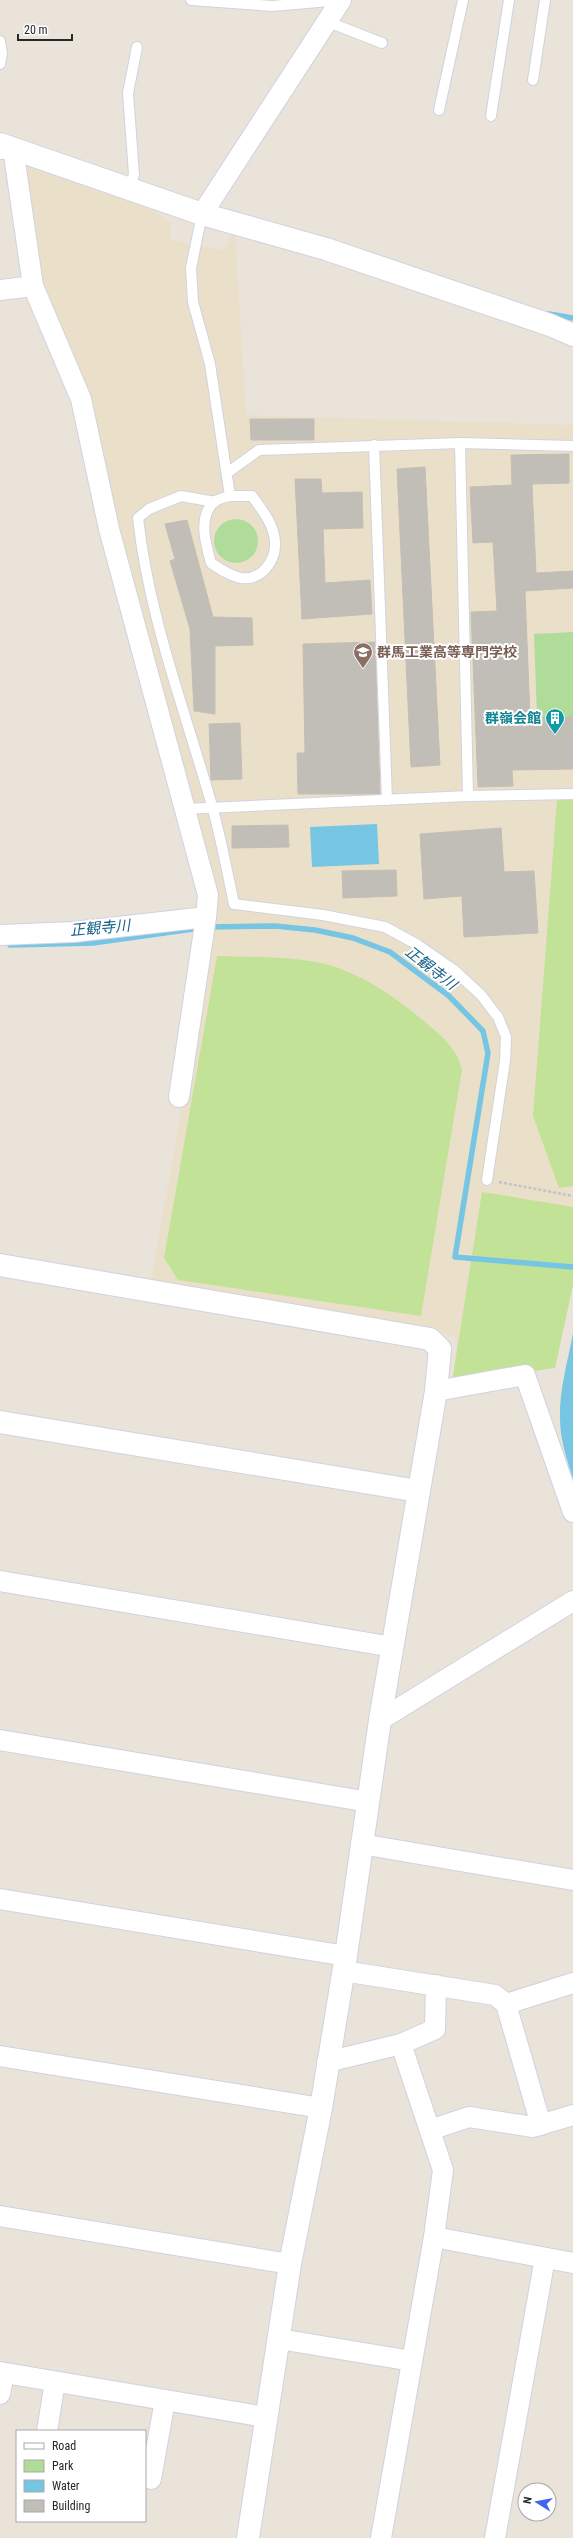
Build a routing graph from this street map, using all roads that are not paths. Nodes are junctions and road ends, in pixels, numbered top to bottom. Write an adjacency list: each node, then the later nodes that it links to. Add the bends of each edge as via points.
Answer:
1 (191, 0): 5 (lane, via 272,6 330,1)
2 (463, 0): 11 (lane)
3 (509, 0): 12 (lane)
4 (545, 0): 10 (lane)
5 (336, 8): 7 (lane, via 336,25); 15 (street)
6 (0, 41): 9 (lane)
7 (382, 43)
8 (137, 47): 14 (lane, via 128,93 134,175)
9 (0, 64)
10 (533, 80)
11 (439, 110)
12 (491, 116)
13 (4, 147): 14 (street); 16 (street)
14 (130, 189): 15 (street)
15 (202, 214): 18 (street, via 326,248); 22 (lane, via 191,268 193,302 210,364)
16 (33, 286): 17 (street); 29 (street, via 81,399 110,529)
17 (0, 290)
18 (573, 335)
19 (460, 443): 20 (lane); 21 (lane); 26 (lane)
20 (374, 445): 22 (lane, via 258,450); 27 (lane)
21 (573, 446)
22 (227, 473): 23 (lane)
23 (230, 496): 24 (lane); 24 (lane, via 252,496 268,518 275,543 271,562 260,574 242,578 224,572 211,563 204,541 205,519)
24 (215, 502): 28 (lane, via 181,496 149,509 138,518 142,558 172,680)
25 (573, 794): 26 (lane)
26 (468, 796): 27 (lane)
27 (387, 800): 28 (lane)
28 (212, 806): 29 (lane); 33 (lane, via 234,904 323,915 385,927 418,945 454,970 481,995 498,1017 506,1037 505,1061)
29 (185, 809): 30 (street, via 208,895)
30 (206, 917): 31 (street); 32 (street)
31 (1, 941)
32 (179, 1097)
33 (487, 1180)
34 (0, 1265): 35 (street, via 430,1339 440,1348)
35 (436, 1391): 37 (street); 38 (street, via 525,1375)
36 (0, 1422): 37 (street)
37 (418, 1491): 41 (street)
38 (573, 1512)
39 (0, 1581): 41 (street)
40 (573, 1601): 42 (street)
41 (393, 1647): 42 (street)
42 (380, 1720): 44 (street)
43 (0, 1740): 44 (street)
44 (369, 1802): 45 (street)
45 (361, 1844): 46 (street); 48 (street)
46 (573, 1880)
47 (0, 1899): 48 (street)
48 (345, 1963): 50 (street); 54 (street)
49 (573, 1983): 51 (street)
50 (436, 1985): 51 (street, via 495,1994); 52 (street, via 435,2029)
51 (506, 2004): 57 (street)
52 (401, 2044): 54 (street); 58 (street)
53 (0, 2056): 55 (street)
54 (327, 2062): 55 (street)
55 (321, 2108): 63 (street)
56 (573, 2115): 57 (street)
57 (540, 2125): 58 (street, via 533,2127 469,2117)
58 (430, 2130): 60 (street, via 443,2170)
59 (0, 2216): 63 (street)
60 (434, 2237): 61 (street); 65 (street)
61 (545, 2258): 62 (street); 75 (street)
62 (573, 2263)
63 (290, 2264): 64 (street)
64 (278, 2339): 65 (street); 70 (street)
65 (412, 2361): 74 (street)
66 (2, 2373): 67 (street); 68 (street)
67 (56, 2382): 69 (street); 71 (street)
68 (0, 2394)
69 (165, 2400): 70 (street); 72 (street)
70 (265, 2417): 73 (street)
71 (47, 2430)
72 (151, 2478)
73 (248, 2538)
74 (381, 2538)
75 (495, 2538)

